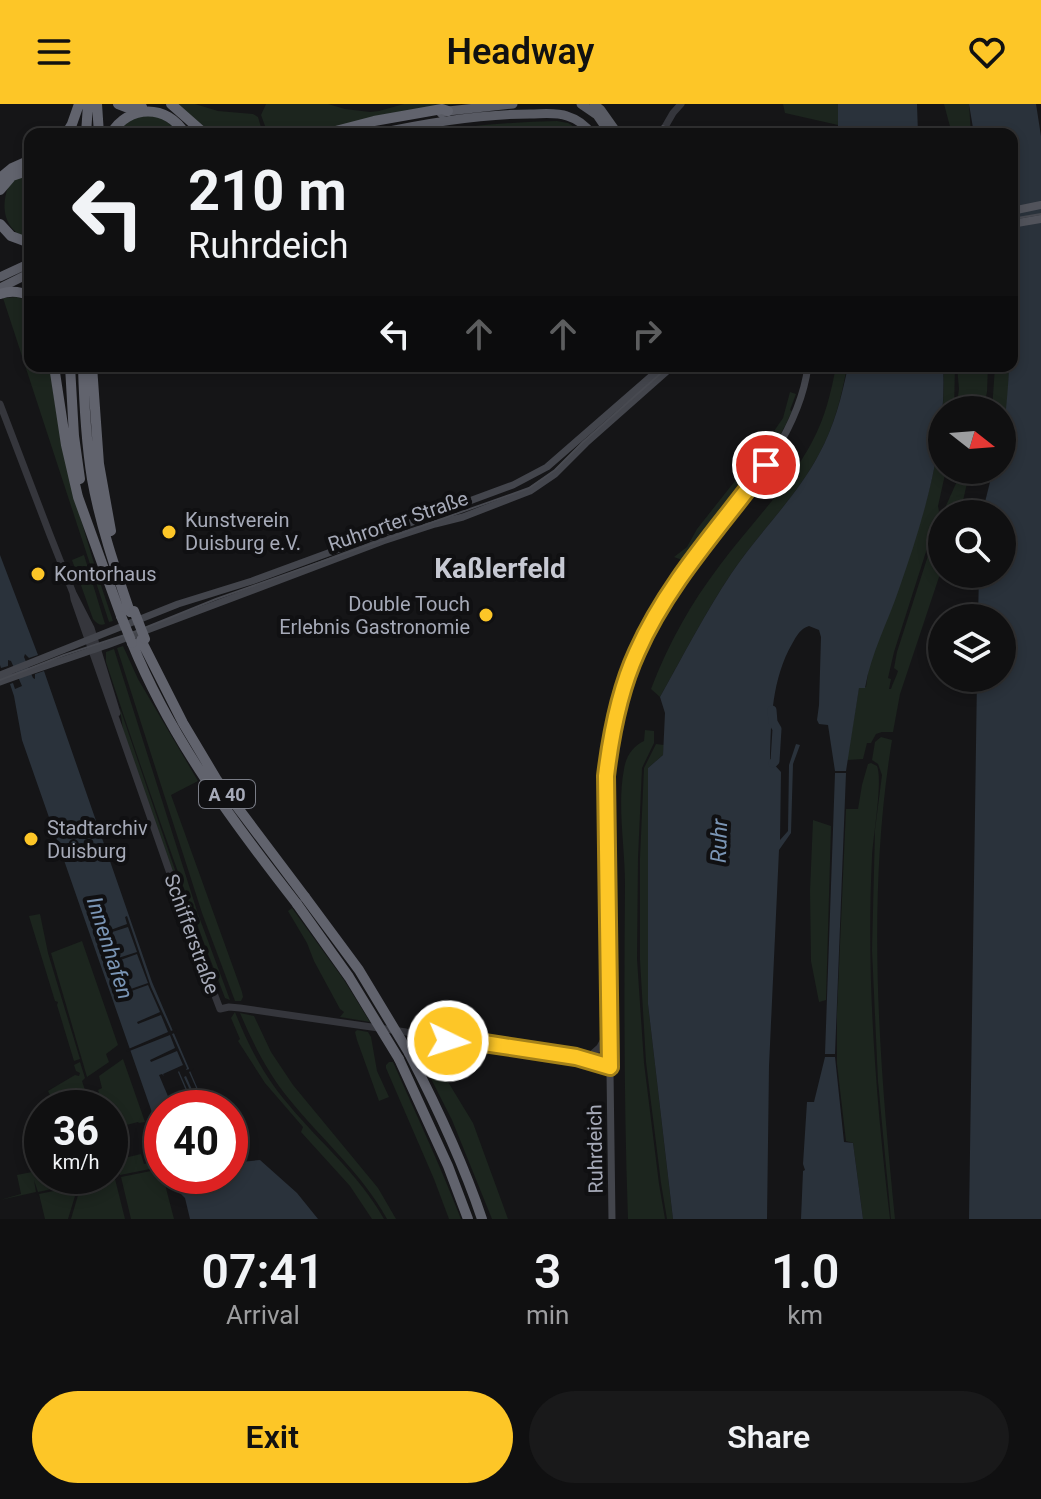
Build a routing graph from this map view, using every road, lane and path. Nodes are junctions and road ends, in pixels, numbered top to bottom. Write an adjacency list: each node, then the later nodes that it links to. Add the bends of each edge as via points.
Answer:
1 (80, 104): 12 (highway); 13 (highway)
2 (88, 104): 14 (highway)
3 (97, 104): 15 (highway)
4 (118, 104): 11 (highway, via 131,109 150,106)
5 (171, 104): 11 (highway)
6 (513, 104): 10 (highway)
7 (581, 104): 23 (highway)
8 (594, 104): 24 (highway)
9 (681, 104): 25 (street)
10 (448, 111): 19 (highway); 20 (highway)
11 (189, 121): 18 (highway)
12 (70, 128)
13 (79, 128)
14 (86, 128)
15 (99, 128)
16 (116, 128): 17 (highway, via 145,111 156,111)
17 (182, 128)
18 (198, 128)
19 (347, 128)
20 (370, 128)
21 (411, 128): 22 (highway, via 511,114 570,116)
22 (586, 128)
23 (606, 128)
24 (614, 128)
25 (664, 128)
26 (24, 163): 28 (highway)
27 (24, 172): 29 (highway)
28 (0, 178)
29 (0, 190)
30 (1041, 205): 31 (main road)
31 (1018, 210)
32 (1041, 219): 33 (main road)
33 (1018, 223)
34 (0, 224): 35 (highway)
35 (24, 241)
36 (24, 268): 38 (highway)
37 (24, 276): 38 (highway)
38 (3, 285): 39 (highway)
39 (24, 293)
40 (55, 372): 52 (highway, via 72,473)
41 (70, 372): 52 (highway, A 40, via 74,436)
42 (83, 372): 53 (highway, A 40, via 93,481)
43 (92, 372): 48 (highway)
44 (100, 372): 48 (highway)
45 (656, 372): 50 (main road, Ruhrorter Straße, via 547,467)
46 (666, 372): 51 (main road, Ruhrorter Straße, via 555,474)
47 (807, 372): 60 (main road, Ruhrdeich, via 777,449 670,591 626,679 606,776)
48 (94, 401): 53 (highway, via 99,464)
49 (0, 404): 54 (street, Schifferstraße, via 86,615)
50 (513, 485): 51 (main road); 54 (main road, Ruhrorter Straße)
51 (519, 496): 56 (main road, Ruhrorter Straße)
52 (91, 534): 53 (highway, A 40)
53 (128, 613): 55 (highway, A 40, bridge)
54 (90, 639): 56 (street, Schifferstraße); 57 (main road, Ruhrorter Straße)
55 (139, 640): 59 (highway, A 40, via 217,780); 59 (highway, A 40, via 151,689 210,787)
56 (94, 650): 57 (main road, Ruhrorter Straße); 61 (street, Schifferstraße, via 220,1009)
57 (41, 663): 58 (main road)
58 (3, 677)
59 (301, 900): 66 (highway, A 40, bridge, via 399,1059); 67 (highway, A 40, bridge, via 359,970 409,1053)
60 (609, 1030): 63 (street); 65 (main road, Ruhrdeich)
61 (427, 1038): 62 (street, via 440,1031); 62 (street, via 428,1048 437,1052)
62 (448, 1041): 64 (street)
63 (591, 1055): 64 (street); 65 (street)
64 (576, 1057): 65 (street)
65 (610, 1062): 68 (main road, Ruhrdeich)
66 (468, 1219)
67 (482, 1219)
68 (612, 1219)

